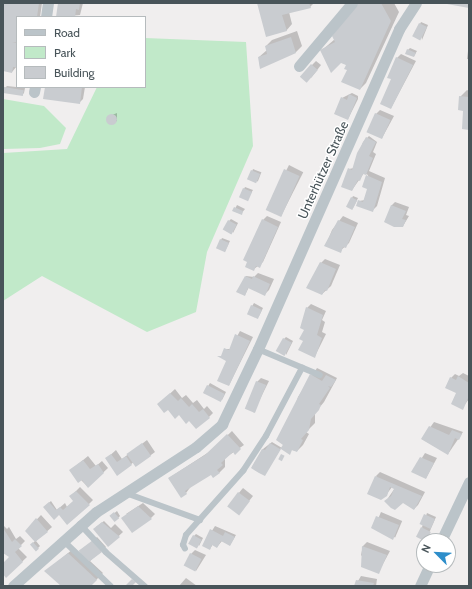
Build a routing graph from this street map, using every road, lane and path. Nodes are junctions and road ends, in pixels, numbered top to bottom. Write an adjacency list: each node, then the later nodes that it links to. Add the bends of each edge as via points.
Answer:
1 (48, 3): 4 (street)
2 (352, 3): 5 (street)
3 (416, 3): 6 (street, Unterhützer Straße, via 399,29)
4 (46, 16)
5 (299, 66)
6 (258, 349): 7 (lane); 10 (street, Unterhützer Straße, via 222,424 196,447)
7 (302, 368): 8 (lane); 11 (lane, via 266,436 244,470)
8 (320, 375)
9 (469, 482): 13 (street)
10 (125, 492): 11 (lane); 12 (street, Unterhützer Straße)
11 (200, 520): 15 (lane, via 186,535 183,545)
12 (80, 524): 14 (street, Unterhützer Straße); 19 (lane, via 106,552)
13 (445, 533)
14 (63, 540): 17 (street, Unterhützer Straße); 18 (lane)
15 (185, 549)
16 (426, 573): 20 (street)
17 (13, 586)
18 (111, 586)
19 (145, 586)
20 (420, 586)

